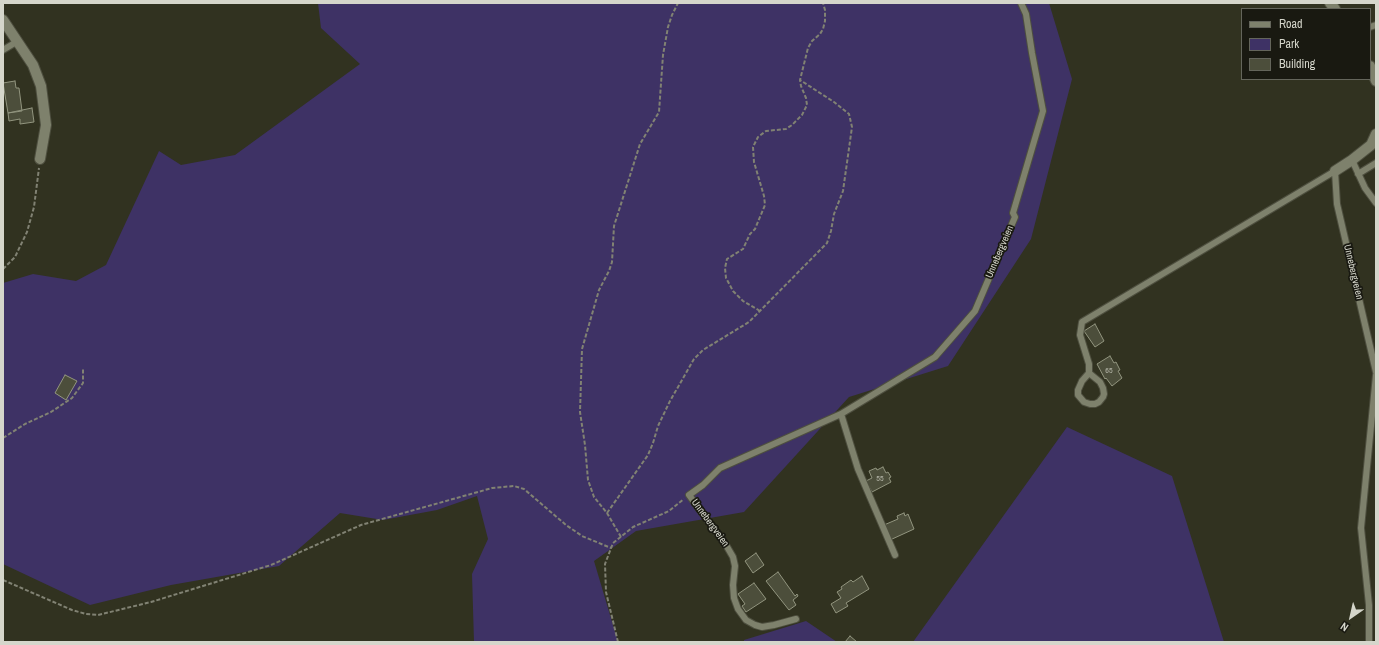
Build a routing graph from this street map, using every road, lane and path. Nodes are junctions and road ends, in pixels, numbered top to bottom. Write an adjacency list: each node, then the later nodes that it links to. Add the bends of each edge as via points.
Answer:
1 (678, 3): 25 (path, via 668,27 663,55 659,112 640,144 614,226 612,262 599,290 582,349 580,412 588,480 594,497)
2 (823, 3): 8 (path, via 823,29 808,48)
3 (1021, 3): 22 (lane, Unnebergveien, via 1026,14 1043,111 1015,217 975,311 934,357)
4 (3, 20): 5 (street)
5 (18, 41): 6 (lane); 11 (street, via 42,86 46,125)
6 (3, 50)
7 (1371, 68): 9 (street)
8 (800, 80): 18 (path, via 849,114 852,127 843,191 827,243); 18 (path, via 807,105 802,115 786,129 766,131 758,137 754,147 754,162 764,196 764,205 744,249 727,259 725,268 726,278 733,291 743,301)
9 (1376, 81)
10 (1376, 134): 12 (street, via 1370,145)
11 (40, 159): 17 (path, via 34,207 27,232 15,257)
12 (1352, 160): 14 (street); 15 (lane)
13 (1376, 163): 15 (lane)
14 (1335, 171): 20 (lane, via 1082,322 1080,335 1089,364); 21 (lane, Unnebergveien, via 1337,204)
15 (1358, 174): 16 (lane, via 1364,188)
16 (1376, 203)
17 (3, 269)
18 (760, 311): 25 (path, via 749,322 703,350 694,359 661,419 648,455)
19 (83, 369): 23 (path, via 82,383 72,398)
20 (1088, 373): 20 (lane, via 1082,381 1078,395 1084,402 1095,404 1103,397 1103,388 1100,382)
21 (1376, 374): 32 (lane, Unnebergveien, via 1361,528 1369,605)
22 (841, 414): 24 (lane, Unnebergveien, via 720,468 704,485); 28 (lane, via 858,469)
23 (3, 438)
24 (689, 495): 26 (path, via 668,511 633,527); 30 (lane, Unnebergveien, via 734,557 734,598 746,620 762,627)
25 (607, 513): 26 (path)
26 (621, 536): 27 (path)
27 (611, 548): 29 (path, via 582,536 524,489 514,486 492,488 361,525 271,565 151,602 98,615 72,610); 31 (path, via 604,564 606,592)
28 (895, 555)
29 (3, 580)
30 (796, 620)
31 (618, 642)
32 (1369, 642)

